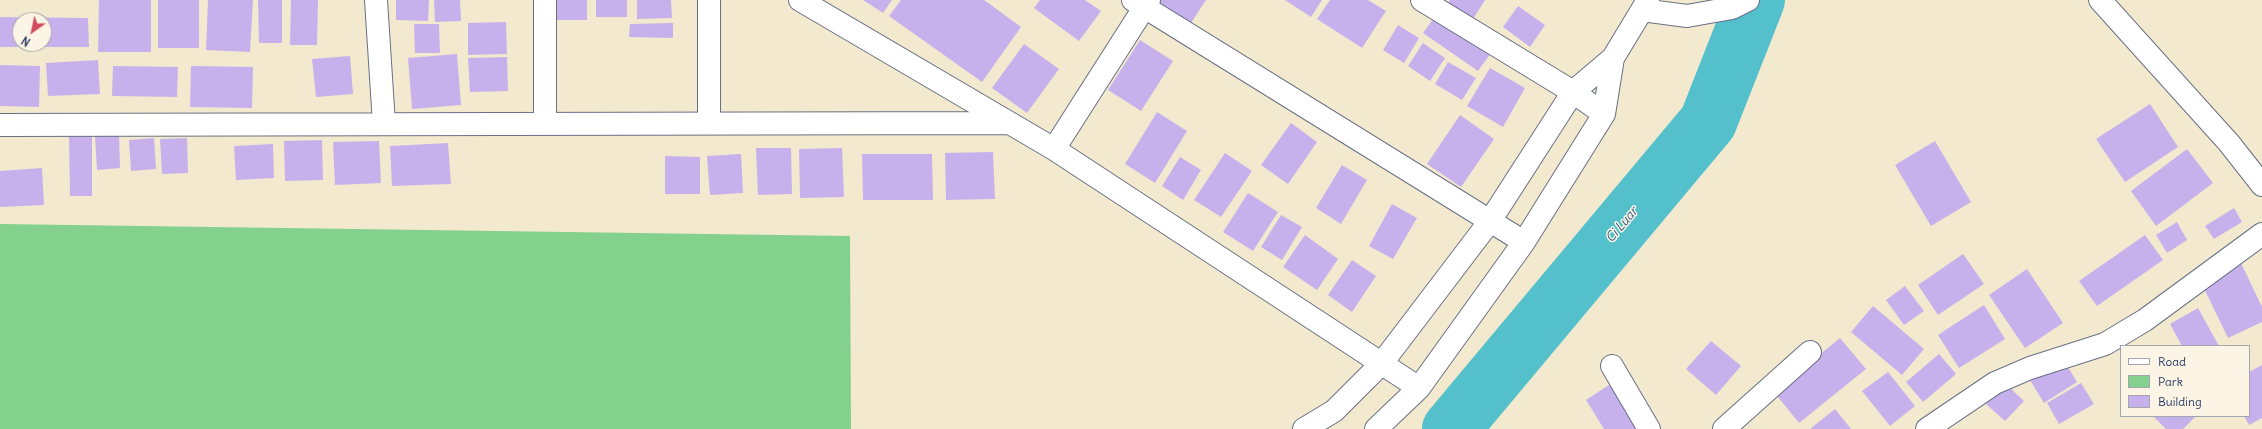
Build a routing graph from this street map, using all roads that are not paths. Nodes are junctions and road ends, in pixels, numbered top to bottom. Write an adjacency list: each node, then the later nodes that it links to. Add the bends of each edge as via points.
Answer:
1 (376, 0): 15 (street)
2 (546, 0): 16 (street)
3 (709, 0): 13 (street)
4 (800, 0): 14 (street)
5 (1422, 0): 11 (street)
6 (2100, 0): 19 (street, via 2229,143)
7 (1142, 2): 18 (street); 20 (street)
8 (1740, 4): 9 (street, via 1687,16)
9 (1645, 5): 10 (street)
10 (1613, 58): 11 (street); 12 (street)
11 (1574, 92): 12 (street); 20 (street)
12 (1604, 114): 22 (street)
13 (709, 123): 14 (street); 16 (street)
14 (1009, 123): 18 (street)
15 (384, 124): 16 (street); 17 (street)
16 (545, 124)
17 (0, 125)
18 (1054, 149): 24 (street)
19 (2262, 185)
20 (1490, 221): 22 (street); 24 (street)
21 (2262, 234): 31 (street, via 2145,320 2105,344 2030,368 1995,383)
22 (1524, 242): 26 (street)
23 (1810, 352): 30 (street)
24 (1382, 363): 26 (street); 27 (street, via 1334,411)
25 (1612, 366): 29 (street)
26 (1419, 388): 28 (street)
27 (1304, 429)
28 (1376, 429)
29 (1649, 429)
30 (1724, 429)
31 (1927, 429)

